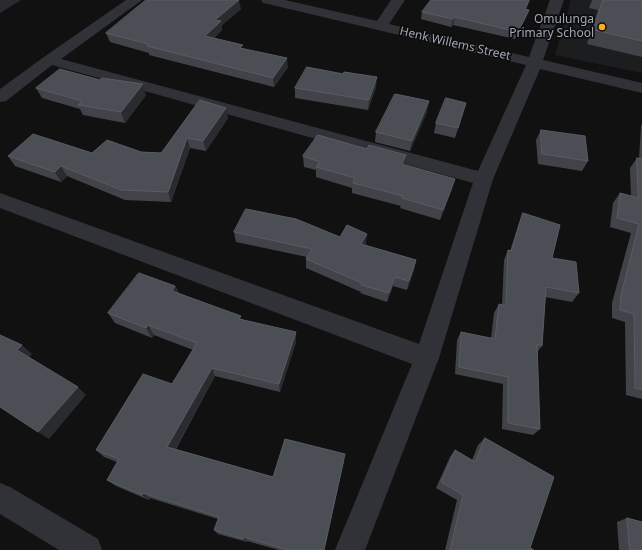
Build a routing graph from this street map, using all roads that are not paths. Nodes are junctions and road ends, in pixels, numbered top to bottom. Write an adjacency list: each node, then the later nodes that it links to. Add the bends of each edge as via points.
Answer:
1 (135, 0): 6 (street)
2 (268, 0): 5 (street, Henk Willems Street)
3 (398, 0): 5 (street)
4 (557, 0): 7 (street)
5 (380, 27): 7 (street, Henk Willems Street)
6 (49, 60): 9 (street); 10 (street)
7 (535, 62): 8 (street, Henk Willems Street); 10 (street)
8 (642, 88)
9 (0, 97)
10 (484, 179): 12 (street)
11 (0, 200): 12 (street)
12 (427, 358): 15 (street)
13 (0, 497): 14 (street)
14 (87, 550)
15 (350, 550)

